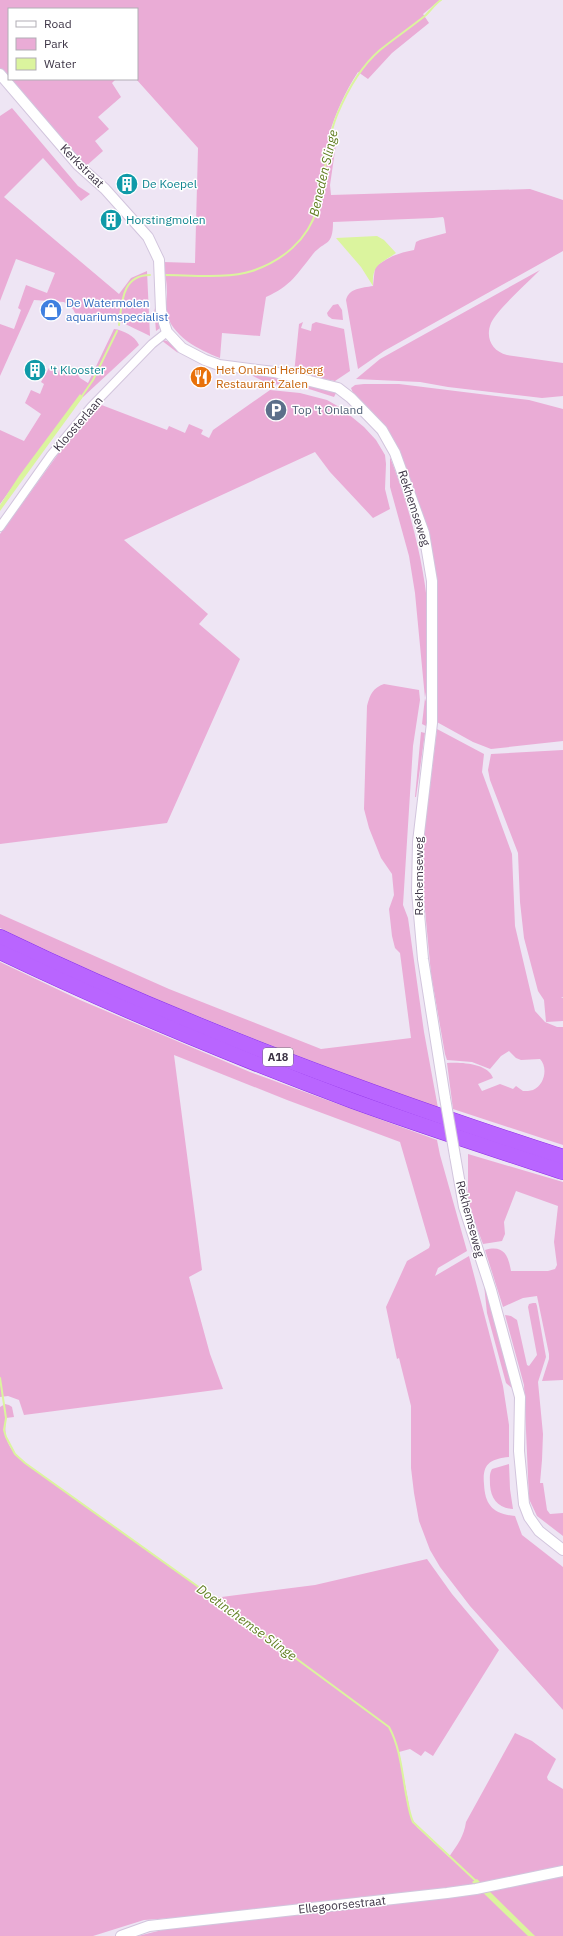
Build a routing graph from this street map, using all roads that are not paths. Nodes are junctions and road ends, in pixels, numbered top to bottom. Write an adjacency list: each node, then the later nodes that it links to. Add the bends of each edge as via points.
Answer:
1 (0, 74): 2 (street, Kerkstraat, via 78,164 105,189 148,237 159,260 161,310)
2 (167, 332): 3 (street, Kloosterlaan, via 152,344 86,413 51,455); 8 (street, Rekhemseweg, bridge, via 182,348 205,360 219,365 274,372 338,388 351,398 382,430 395,453 424,533 432,581 432,723 418,842 417,891 424,959 464,1207 491,1290 520,1397 519,1451 524,1504 539,1531)
3 (0, 527)
4 (0, 937): 6 (highway, A18, via 149,1005 254,1048 428,1113)
5 (0, 952): 7 (highway, A18, via 138,1015 248,1060 426,1126)
6 (563, 1157)
7 (563, 1172)
8 (563, 1550)
9 (563, 1871): 10 (street, Ellegoorsestraat, via 476,1889 149,1926)
10 (122, 1936)

